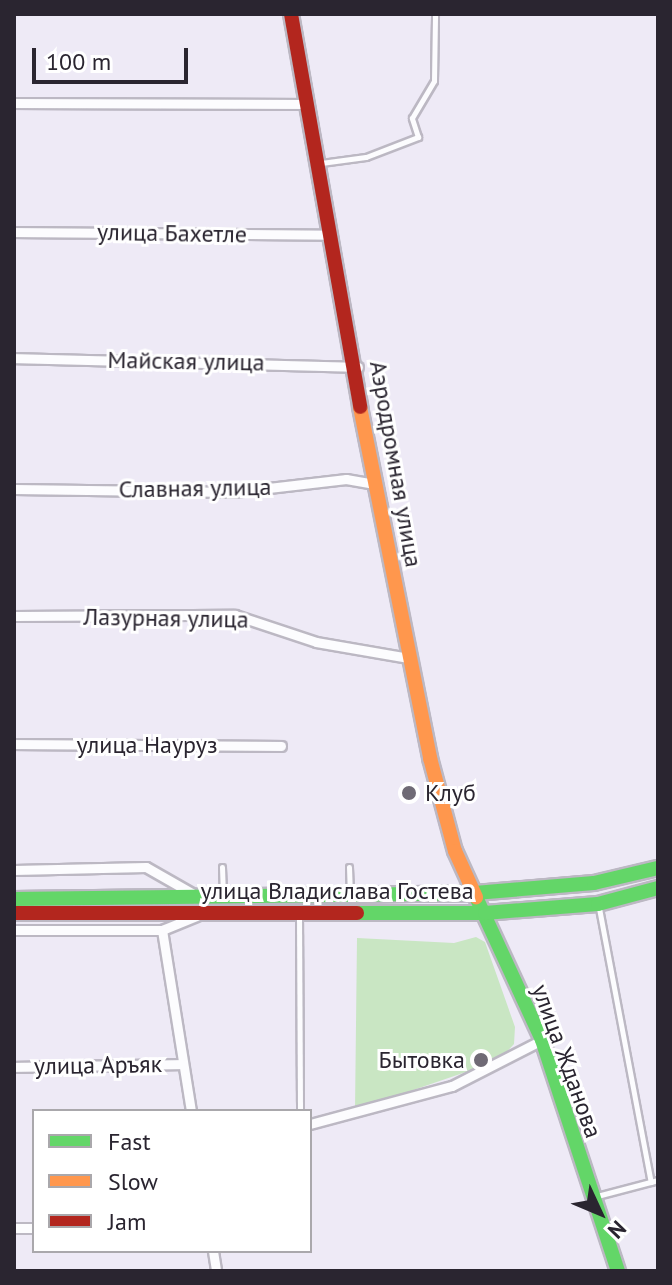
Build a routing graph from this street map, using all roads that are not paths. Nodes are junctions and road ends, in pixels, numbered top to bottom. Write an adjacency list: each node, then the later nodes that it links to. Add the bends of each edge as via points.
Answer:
1 (291, 14): 4 (street, Аэродромная улица)
2 (435, 14): 5 (lane, via 434,81 412,118 418,137 366,157)
3 (14, 103): 4 (street)
4 (307, 104): 5 (street, Аэродромная улица)
5 (318, 164): 7 (street, Аэродромная улица)
6 (14, 232): 7 (street, улица Бахетле)
7 (330, 235): 9 (street, Аэродромная улица)
8 (14, 358): 9 (street, Майская улица)
9 (358, 367): 10 (street, Аэродромная улица)
10 (375, 484): 11 (street, Славная улица, via 346,479 234,492); 13 (street, Аэродромная улица)
11 (14, 489)
12 (14, 616): 13 (street, Лазурная улица, via 235,615 316,642)
13 (409, 658): 21 (street, Аэродромная улица, via 455,851)
14 (14, 744): 15 (street, улица Науруз)
15 (281, 746)
16 (222, 867): 23 (lane)
17 (349, 867): 22 (lane)
18 (658, 868): 21 (street, улица Владислава Гостева, via 594,883)
19 (14, 870): 26 (street, via 146,867)
20 (658, 888): 25 (street, улица Владислава Гостева)
21 (475, 893): 22 (street, улица Владислава Гостева); 29 (street, Аэродромная улица)
22 (350, 896): 23 (street, улица Владислава Гостева)
23 (224, 898): 26 (street, улица Владислава Гостева)
24 (14, 899): 26 (street, улица Владислава Гостева)
25 (598, 904): 29 (street, улица Владислава Гостева); 38 (lane)
26 (203, 906): 27 (street, улица Владислава Гостева); 28 (street, улица Владислава Гостева); 31 (street)
27 (14, 913)
28 (299, 913): 29 (street, улица Владислава Гостева); 36 (lane)
29 (485, 913): 32 (street, улица Жданова)
30 (14, 930): 31 (street)
31 (162, 930): 33 (street)
32 (542, 1040): 37 (street, via 452,1086); 39 (street, улица Жданова)
33 (182, 1064): 34 (street, улица Аръяк); 35 (street)
34 (14, 1067)
35 (191, 1109)
36 (300, 1109)
37 (312, 1123)
38 (655, 1181): 39 (lane)
39 (591, 1196): 40 (street, улица Жданова)
40 (618, 1271)

